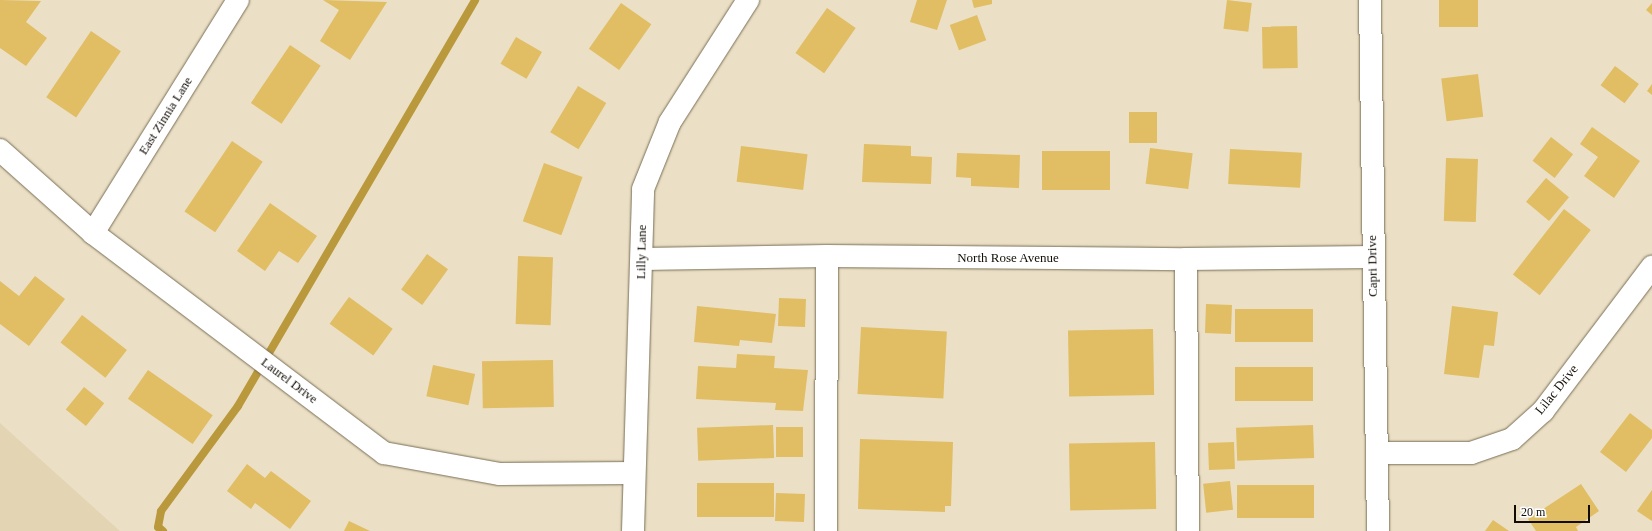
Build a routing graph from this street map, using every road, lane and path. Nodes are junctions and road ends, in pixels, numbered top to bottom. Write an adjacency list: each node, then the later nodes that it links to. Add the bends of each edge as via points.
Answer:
1 (238, 0): 5 (street, East Zinnia Lane)
2 (748, 0): 8 (street, Lilly Lane, via 670,122 643,189)
3 (1370, 0): 7 (street, Capri Drive)
4 (0, 150): 5 (street, Laurel Drive)
5 (93, 233): 12 (street, Laurel Drive, via 384,453 500,474)
6 (827, 256): 8 (street, North Rose Avenue); 9 (street, North Rose Avenue); 14 (street)
7 (1373, 257): 9 (street, North Rose Avenue); 11 (street, Capri Drive)
8 (643, 259): 12 (street, Lilly Lane)
9 (1186, 259): 15 (street)
10 (1652, 267): 11 (street, Lilac Drive, via 1543,411 1512,438 1471,453)
11 (1377, 453): 16 (street, Capri Drive)
12 (633, 472): 13 (street, Lilly Lane)
13 (633, 531)
14 (826, 531)
15 (1188, 531)
16 (1378, 531)

